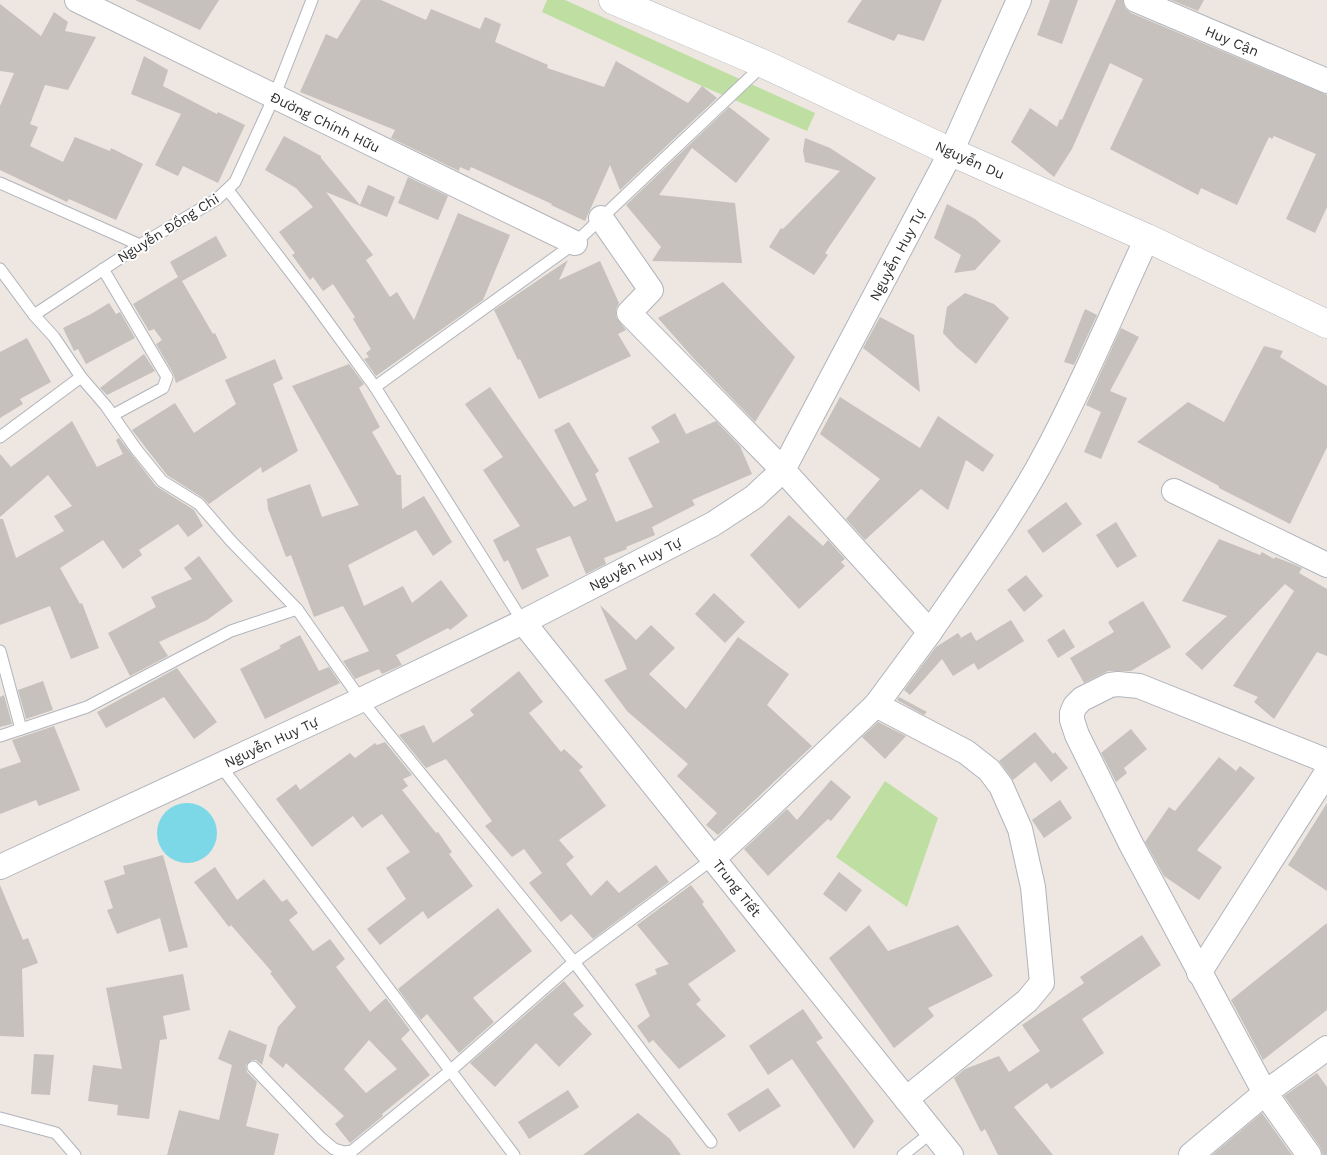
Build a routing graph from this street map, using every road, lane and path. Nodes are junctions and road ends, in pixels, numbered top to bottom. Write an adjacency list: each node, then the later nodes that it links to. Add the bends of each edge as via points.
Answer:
1 (77, 0): 8 (street, Đường Chính Hữu)
2 (312, 0): 8 (lane, Nguyễn Đồng Chi)
3 (613, 0): 6 (main road, Nguyễn Du)
4 (1019, 0): 9 (street, Nguyễn Huy Tự)
5 (1136, 0): 7 (street, Huy Cận)
6 (764, 64): 9 (main road, Nguyễn Du); 12 (lane)
7 (1327, 81)
8 (274, 97): 11 (lane, Nguyễn Đồng Chi, via 235,182); 14 (street, Đường Chính Hữu)
9 (951, 152): 13 (main road, Nguyễn Du); 24 (street, Nguyễn Huy Tự)
10 (0, 183): 15 (lane)
11 (228, 190): 15 (lane, Nguyễn Đồng Chi); 21 (lane)
12 (601, 218): 14 (lane); 24 (street, via 651,290 630,313)
13 (1147, 238): 19 (main road, Nguyễn Du); 29 (street, via 1047,452)
14 (574, 243): 21 (lane)
15 (140, 245): 17 (lane, Nguyễn Đồng Chi)
16 (0, 268): 18 (lane)
17 (103, 269): 18 (lane, Nguyễn Đồng Chi); 22 (lane, via 167,377 163,388)
18 (34, 315): 20 (lane, via 54,337)
19 (1327, 324)
20 (81, 377): 22 (lane); 23 (lane)
21 (375, 388): 28 (lane)
22 (113, 415): 27 (lane, via 162,480 199,504 231,542)
23 (0, 437)
24 (783, 470): 28 (street, Nguyễn Huy Tự, via 754,497 713,524); 29 (street)
25 (1174, 491): 26 (street)
26 (1327, 565)
27 (297, 609): 31 (lane); 33 (lane, via 231,631 87,707)
28 (522, 622): 31 (street, Nguyễn Huy Tự); 37 (street, Trung Tiết)
29 (930, 632): 32 (street)
30 (0, 651): 33 (lane)
31 (361, 700): 36 (street, Nguyễn Huy Tự); 39 (lane)
32 (876, 705): 37 (street); 45 (street, via 966,752 989,770 1001,786 1020,829 1033,887 1042,970 1042,983 1027,1002)
33 (21, 729): 34 (lane)
34 (0, 736)
35 (1326, 762): 40 (street); 40 (street, via 1139,686 1110,686 1082,699 1075,706 1072,720 1077,735)
36 (220, 765): 38 (street, Nguyễn Huy Tự); 43 (lane)
37 (714, 858): 39 (lane); 45 (street, Trung Tiết)
38 (0, 867)
39 (574, 962): 43 (lane); 48 (lane)
40 (1199, 973): 44 (street)
41 (1327, 1048): 44 (street)
42 (253, 1066): 49 (lane, via 320,1138 334,1149)
43 (450, 1071): 49 (lane); 51 (lane)
44 (1265, 1093): 54 (street); 55 (street)
45 (906, 1099): 47 (street, Trung Tiết)
46 (0, 1118): 50 (lane, via 56,1133)
47 (932, 1132): 52 (lane); 53 (street, Trung Tiết)
48 (711, 1142)
49 (354, 1153)
50 (75, 1155)
51 (514, 1155)
52 (903, 1155)
53 (951, 1155)
54 (1191, 1155)
55 (1309, 1155)

